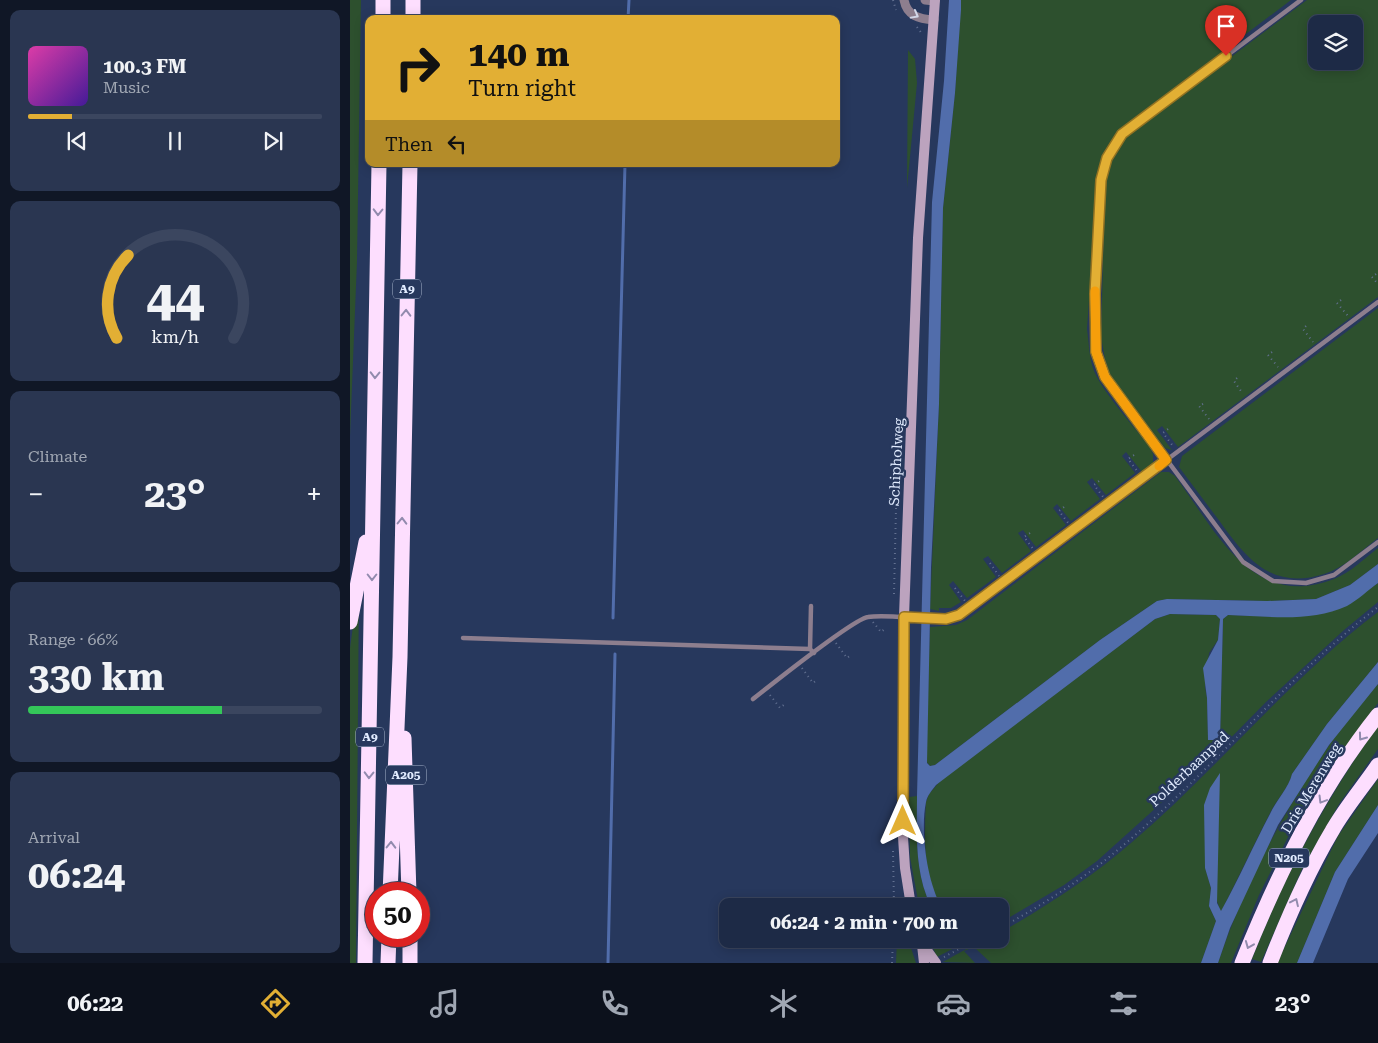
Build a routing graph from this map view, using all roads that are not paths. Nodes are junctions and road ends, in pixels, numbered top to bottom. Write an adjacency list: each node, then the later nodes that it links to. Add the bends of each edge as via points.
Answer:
1 (383, 0): 7 (highway)
2 (413, 0): 8 (highway)
3 (904, 0): 9 (street, one-way to 9, via 906,8 914,16)
4 (925, 0): 5 (street, Schipholweg)
5 (935, 0): 9 (main road, Schipholweg)
6 (1300, 0): 13 (lane, via 1122,134 1107,158 1101,180 1095,294 1096,352 1105,377)
7 (383, 15)
8 (413, 15)
9 (934, 20): 17 (main road, Schipholweg, via 918,238)
10 (379, 167): 14 (highway, A9, one-way to 14)
11 (410, 167): 22 (highway, A9, one-way to 11)
12 (1378, 302): 13 (lane)
13 (1166, 460): 15 (lane, via 1243,562 1273,581 1306,583 1334,575); 17 (lane, via 953,618)
14 (372, 511): 18 (highway, A9); 34 (highway, A9, one-way to 34, via 373,630)
15 (1378, 542)
16 (811, 606): 20 (lane)
17 (904, 617): 21 (lane, via 862,618); 28 (main road, Schipholweg, via 903,837)
18 (350, 622)
19 (463, 638): 20 (lane)
20 (810, 648): 21 (lane)
21 (814, 653): 23 (lane)
22 (400, 657): 26 (highway, A9, one-way to 22); 27 (highway, A205)
23 (753, 699)
24 (1378, 715): 38 (highway, Drie Merenweg / N205, one-way to 38, via 1347,758 1300,835)
25 (1378, 765): 39 (highway, N205, one-way to 25, via 1311,868 1333,829)
26 (391, 882)
27 (409, 882)
28 (910, 898)
29 (389, 947): 35 (highway)
30 (410, 947): 36 (highway)
31 (922, 948): 37 (main road)
32 (926, 948): 33 (main road)
33 (936, 962)
34 (365, 963)
35 (388, 963)
36 (410, 963)
37 (924, 963)
38 (1242, 963)
39 (1270, 963)

